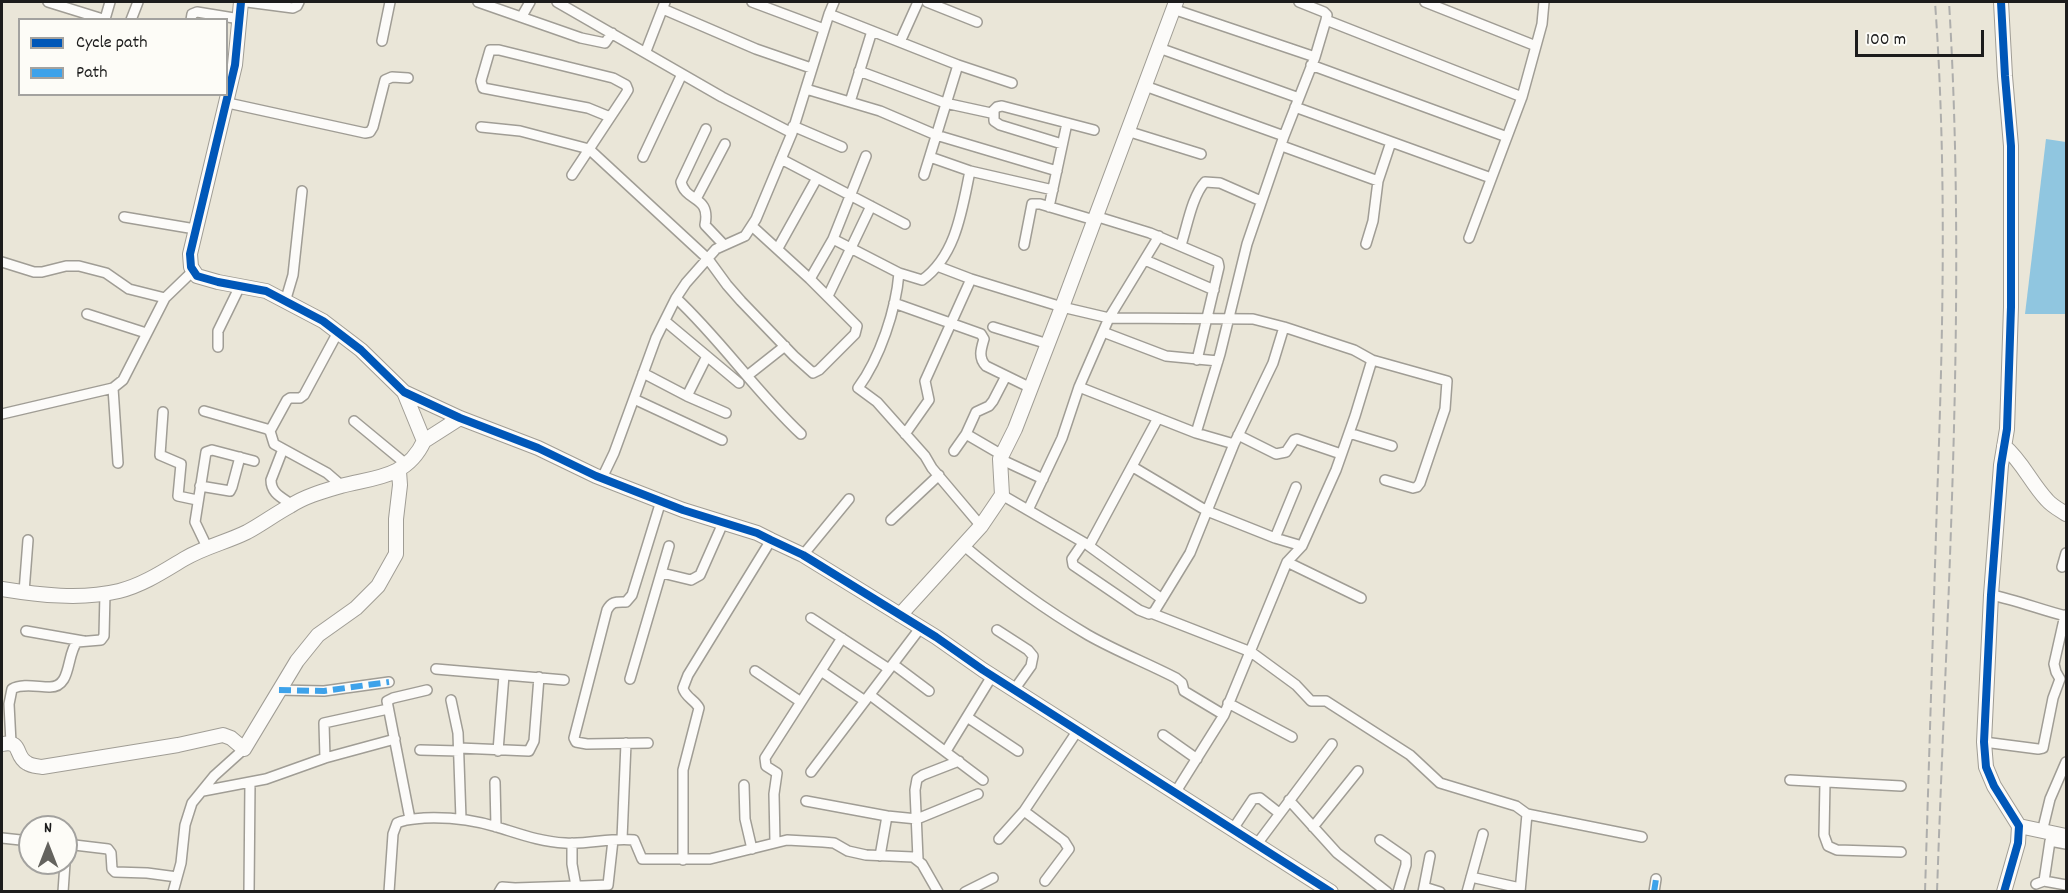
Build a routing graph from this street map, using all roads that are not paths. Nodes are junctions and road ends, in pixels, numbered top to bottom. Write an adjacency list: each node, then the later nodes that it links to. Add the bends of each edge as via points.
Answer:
1 (48, 2): 20 (street)
2 (110, 2): 25 (street)
3 (138, 2): 26 (street)
4 (241, 2): 28 (street)
5 (247, 2): 6 (street, via 293,8)
6 (299, 2)
7 (390, 2): 34 (street)
8 (478, 2): 23 (street)
9 (530, 2): 23 (street)
10 (556, 2): 33 (street)
11 (752, 2): 31 (street)
12 (834, 2): 22 (street)
13 (918, 2): 35 (street)
14 (927, 2): 30 (street)
15 (1299, 2): 29 (street, via 1324,12)
16 (1425, 2): 36 (street)
17 (1544, 2): 36 (street)
18 (2001, 2): 163 (street, via 2011,146 2011,308)
19 (664, 3): 38 (street); 41 (street, via 756,49)
20 (73, 5): 24 (street)
21 (1174, 5): 37 (street); 39 (street)
22 (828, 14): 31 (street); 32 (street)
23 (522, 16): 33 (street, via 598,43 605,43)
24 (99, 18)
25 (102, 18)
26 (132, 18)
27 (191, 18): 28 (street, via 197,12)
28 (240, 19): 51 (street)
29 (1326, 20): 39 (street); 48 (street)
30 (977, 22)
31 (824, 29): 41 (street)
32 (872, 31): 35 (street); 42 (street)
33 (612, 33): 38 (street)
34 (382, 41)
35 (900, 42): 40 (street)
36 (1536, 46): 48 (street)
37 (1159, 48): 46 (street); 50 (street)
38 (646, 51): 43 (street)
39 (1313, 61): 50 (street); 62 (street)
40 (958, 65): 45 (street); 52 (street)
41 (811, 68): 47 (street)
42 (859, 71): 49 (street); 52 (street)
43 (682, 74): 58 (street); 71 (street)
44 (408, 78): 51 (street, via 385,80 374,127 365,133)
45 (1012, 83)
46 (1145, 86): 60 (street); 63 (street)
47 (806, 89): 49 (street); 58 (street)
48 (1522, 97): 62 (street)
49 (849, 102): 61 (street)
50 (1297, 102): 63 (street); 64 (street)
51 (228, 103): 92 (street)
52 (945, 103): 53 (street, via 988,114); 61 (street)
53 (994, 112): 55 (street, via 1002,106); 66 (street, via 994,121 1000,125)
54 (610, 117): 54 (street, via 588,108 483,88 488,52 499,50 622,82 628,90); 68 (street)
55 (1067, 123): 59 (street); 66 (street)
56 (482, 127): 68 (street, via 520,131)
57 (706, 129): 84 (street, via 681,182)
58 (793, 130): 67 (street); 73 (street)
59 (1094, 130)
60 (1128, 131): 69 (street); 89 (street)
61 (936, 135): 72 (street); 75 (street)
62 (1507, 137): 79 (street)
63 (1283, 141): 80 (street); 85 (street)
64 (1391, 142): 79 (street); 80 (street)
65 (725, 144): 84 (street)
66 (1062, 144): 75 (street)
67 (842, 147)
68 (589, 149): 76 (street); 102 (street)
69 (1201, 154)
70 (866, 156): 83 (street)
71 (643, 157)
72 (930, 157): 74 (street); 77 (street)
73 (781, 159): 78 (street); 91 (street)
74 (970, 171): 81 (street); 105 (street, via 953,241)
75 (1057, 171): 81 (street)
76 (572, 175)
77 (924, 176)
78 (817, 178): 83 (street); 100 (street)
79 (1491, 178): 94 (street)
80 (1378, 181): 96 (street)
81 (1053, 190): 87 (street)
82 (302, 191): 115 (street, via 293,275)
83 (851, 196): 86 (street); 95 (street)
84 (696, 199): 97 (street, via 707,214 706,227)
85 (1261, 201): 99 (street, via 1220,183 1205,182 1196,197); 121 (street)
86 (871, 206): 90 (street); 101 (street)
87 (1049, 207): 89 (street); 98 (street, via 1035,203 1031,206)
88 (124, 217): 92 (street)
89 (1095, 218): 93 (street); 117 (street)
90 (905, 224)
91 (752, 226): 97 (street, via 745,236); 100 (street)
92 (195, 229): 106 (street, via 190,254)
93 (1159, 236): 99 (street); 103 (street)
94 (1469, 238)
95 (833, 239): 101 (street); 108 (street)
96 (1366, 244)
97 (724, 245): 102 (street)
98 (1024, 245)
99 (1181, 245): 111 (street, via 1218,262)
100 (778, 248): 108 (street)
101 (851, 248): 107 (street); 112 (street)
102 (708, 259): 114 (street); 130 (street, via 727,285)
103 (1144, 260): 111 (street); 119 (street)
104 (2, 262): 113 (street, via 34,272 79,266 106,273 129,290)
105 (937, 266): 107 (street, via 922,280); 109 (street)
106 (194, 271): 110 (street, via 197,276); 113 (street)
107 (899, 273): 116 (street)
108 (810, 279): 112 (street)
109 (971, 279): 117 (street); 123 (street)
110 (240, 286): 115 (street, via 266,291); 131 (street, via 218,331)
111 (1214, 290): 120 (street)
112 (828, 296): 130 (street, via 856,323 855,334 813,373)
113 (165, 298): 128 (street)
114 (676, 298): 122 (street); 137 (street)
115 (285, 302): 126 (street)
116 (894, 303): 123 (street); 157 (street, via 870,372 858,388 877,402)
117 (1062, 307): 119 (street); 129 (street)
118 (87, 314): 128 (street)
119 (1109, 318): 120 (street); 127 (street)
120 (1205, 319): 121 (street); 133 (street)
121 (1229, 319): 125 (street, via 1253,319); 135 (street)
122 (665, 321): 132 (street); 136 (street)
123 (951, 324): 138 (street, via 983,336 982,362); 157 (street, via 925,381 927,405)
124 (993, 327): 129 (street)
125 (1284, 327): 134 (street, via 1354,350); 160 (street, via 1273,363)
126 (338, 332): 143 (street); 153 (street, via 304,396 287,400)
127 (1103, 332): 133 (street, via 1166,356); 140 (street)
128 (146, 333): 141 (street, via 123,380)
129 (1047, 344): 142 (street)
130 (785, 346): 137 (street)
131 (218, 347)
132 (707, 356): 139 (street); 144 (street)
133 (1197, 360): 135 (street)
134 (1372, 360): 155 (street); 176 (street, via 1447,381 1444,409 1420,483 1413,488)
135 (1218, 362): 154 (street)
136 (644, 373): 144 (street); 145 (street)
137 (747, 376): 156 (street)
138 (1006, 376): 142 (street); 158 (street, via 993,401 976,412)
139 (739, 383)
140 (1079, 387): 151 (street); 175 (street)
141 (113, 388): 149 (street); 170 (street)
142 (1031, 388): 167 (street)
143 (404, 392): 150 (street); 161 (street)
144 (687, 396): 148 (street)
145 (634, 399): 159 (street); 174 (street)
146 (204, 411): 153 (street)
147 (163, 412): 182 (street, via 160,455 181,464 178,496)
148 (726, 413)
149 (2, 414)
150 (460, 418): 161 (street); 174 (street)
151 (1158, 418): 154 (street); 172 (street)
152 (354, 421): 171 (street)
153 (270, 430): 164 (street, via 274,444)
154 (1196, 433): 160 (street)
155 (1349, 433): 162 (street); 166 (street)
156 (801, 434)
157 (905, 434): 173 (street)
158 (966, 434): 165 (street); 167 (street)
159 (722, 440)
160 (1236, 440): 166 (street, via 1276,454 1286,452 1298,439); 186 (street)
161 (424, 441): 171 (street)
162 (1392, 446)
163 (2004, 447): 187 (street, via 2048,502); 207 (street)
164 (283, 449): 178 (street, via 327,473); 184 (street, via 271,480 272,489)
165 (954, 451)
166 (1341, 454): 197 (street)
167 (1001, 457): 175 (street); 180 (street)
168 (240, 458): 169 (street); 177 (street, via 230,491); 177 (street, via 208,450)
169 (254, 461)
170 (118, 463)
171 (403, 467): 178 (street, via 375,479); 230 (street, via 396,554 378,586 356,608 318,635)
172 (1133, 467): 186 (street); 194 (street)
173 (939, 475): 188 (street); 190 (street)
174 (602, 478): 183 (street)
175 (1043, 479): 185 (street)
176 (1385, 480)
177 (200, 486): 182 (street)
178 (342, 486): 184 (street)
179 (1296, 487): 191 (street)
180 (1002, 495): 185 (street); 190 (street)
181 (849, 499): 200 (street)
182 (197, 500): 198 (street, via 195,522)
183 (660, 501): 189 (street); 247 (street, via 632,595 626,602 610,604 607,610 574,734 579,743)
184 (291, 504): 198 (street, via 246,532)
185 (1028, 510): 194 (street)
186 (1207, 511): 191 (street); 209 (street, via 1190,553)
187 (2067, 514)
188 (891, 520)
189 (723, 523): 193 (street); 203 (street, via 700,575 691,580)
190 (981, 526): 195 (street)
191 (1275, 538): 197 (street)
192 (28, 540): 205 (street)
193 (771, 540): 200 (street); 303 (street, via 683,688 699,708 683,770)
194 (1086, 544): 209 (street); 210 (street, via 1073,556 1073,565 1139,610)
195 (963, 545): 211 (street); 239 (street, via 1055,615 1176,678 1184,691)
196 (669, 546): 203 (street)
197 (1302, 546): 201 (street)
198 (207, 547): 206 (street, via 143,582)
199 (2067, 553): 202 (street)
200 (803, 555): 211 (street)
201 (1287, 562): 208 (street); 219 (street)
202 (2062, 567)
203 (662, 573): 227 (street)
204 (2, 589): 205 (street)
205 (24, 592): 206 (street)
206 (105, 593): 218 (street, via 104,636 101,640)
207 (1991, 595): 212 (street); 245 (street)
208 (1361, 598)
209 (1162, 599): 210 (street)
210 (1151, 613): 219 (street)
211 (900, 615): 214 (street)
212 (2066, 616): 245 (street, via 2054,664 2060,679 2043,748)
213 (811, 618): 217 (street)
214 (921, 627): 220 (street); 225 (street)
215 (997, 630): 232 (street, via 1033,656 1031,666)
216 (26, 631): 218 (street)
217 (842, 638): 220 (street); 223 (street)
218 (83, 641): 246 (street, via 74,646 66,676 58,686 12,689)
219 (1251, 652): 237 (street); 276 (street, via 1311,701 1326,701 1410,755 1440,783 1516,806)
220 (891, 666): 233 (street); 234 (street)
221 (436, 669): 224 (street)
222 (755, 671): 236 (street)
223 (821, 671): 234 (street); 236 (street)
224 (504, 675): 226 (street); 253 (street)
225 (992, 676): 232 (street); 240 (street)
226 (539, 677): 228 (street); 253 (street, via 531,748 524,752)
227 (630, 679)
228 (564, 680)
229 (389, 682): 230 (street, via 324,691)
230 (279, 690): 250 (street)
231 (427, 690): 238 (street, via 389,700)
232 (1014, 690): 241 (street)
233 (930, 691)
234 (867, 698): 254 (street); 261 (street)
235 (451, 700): 251 (street)
236 (801, 702): 294 (street, via 764,761 777,773)
237 (1228, 703): 239 (street); 243 (street)
238 (388, 709): 244 (street); 256 (street, via 324,723)
239 (1224, 715): 257 (street)
240 (967, 717): 254 (street); 255 (street)
241 (1078, 730): 270 (street); 274 (street)
242 (1163, 735): 257 (street)
243 (1292, 737)
244 (395, 739): 256 (street); 278 (street)
245 (1984, 742): 281 (street, via 1986,767)
246 (6, 743): 250 (street, via 17,747 27,764 42,767 223,735)
247 (626, 743): 248 (street); 290 (street)
248 (648, 743)
249 (1332, 744): 272 (street)
250 (244, 749): 269 (street)
251 (459, 749): 252 (street); 253 (street); 279 (street)
252 (420, 750)
253 (498, 751)
254 (946, 751): 258 (street)
255 (1018, 751)
256 (326, 758): 264 (street)
257 (1197, 759): 270 (street)
258 (959, 761): 262 (street); 280 (street, via 917,779)
259 (2067, 762): 285 (street, via 2050,799)
260 (1358, 771): 283 (street)
261 (811, 772)
262 (983, 780)
263 (1790, 780): 266 (street)
264 (250, 782): 269 (street); 317 (street)
265 (495, 782): 282 (street)
266 (1825, 782): 268 (street); 300 (street, via 1824,835 1828,846 1837,850)
267 (744, 785): 299 (street, via 745,819)
268 (1901, 786)
269 (203, 791): 306 (street, via 192,803 185,825)
270 (1175, 793): 284 (street)
271 (978, 794): 280 (street)
272 (1289, 800): 275 (street); 283 (street)
273 (806, 801): 277 (street)
274 (1024, 811): 291 (street); 310 (street, via 1069,849)
275 (1279, 813): 284 (street, via 1260,798 1253,799); 296 (street)
276 (1527, 814): 287 (street); 314 (street)
277 (887, 816): 280 (street); 301 (street)
278 (410, 819): 279 (street); 318 (street, via 402,820 394,828)
279 (460, 819): 282 (street)
280 (917, 819): 304 (street)
281 (2019, 826): 285 (street); 328 (street)
282 (496, 827): 295 (street, via 533,839)
283 (1313, 827): 323 (street, via 1338,853)
284 (1233, 829): 296 (street)
285 (2042, 832): 288 (street)
286 (1483, 834): 307 (street)
287 (1642, 837)
288 (2067, 837)
289 (2, 838): 292 (street)
290 (618, 839): 295 (street); 303 (street, via 634,840 642,859); 312 (street, via 608,885)
291 (999, 839)
292 (18, 840)
293 (1380, 840): 324 (street, via 1406,858)
294 (775, 842): 299 (street); 301 (street, via 834,843 848,851)
295 (572, 843): 312 (street, via 572,864)
296 (1257, 844): 322 (street)
297 (2067, 844): 311 (street, via 2050,841 2040,882)
298 (78, 845): 306 (street, via 108,849 113,871)
299 (752, 849): 303 (street, via 710,859)
300 (1901, 852)
301 (880, 856): 304 (street)
302 (1430, 856): 313 (street)
303 (683, 860)
304 (918, 860): 320 (street)
305 (64, 875): 315 (street)
306 (177, 877): 316 (street)
307 (1471, 877): 314 (street); 326 (street)
308 (993, 878): 321 (street)
309 (1656, 879): 327 (street)
310 (1045, 881)
311 (2067, 885)
312 (581, 888): 319 (street, via 501,887)
313 (1423, 889): 325 (street)
314 (1520, 890)
315 (63, 891)
316 (173, 891)
317 (249, 891)
318 (389, 891)
319 (499, 891)
320 (938, 891)
321 (965, 891)
322 (1331, 891)
323 (1386, 891)
324 (1398, 891)
325 (1440, 891)
326 (1467, 891)
327 (1654, 891)
328 (2004, 891)

